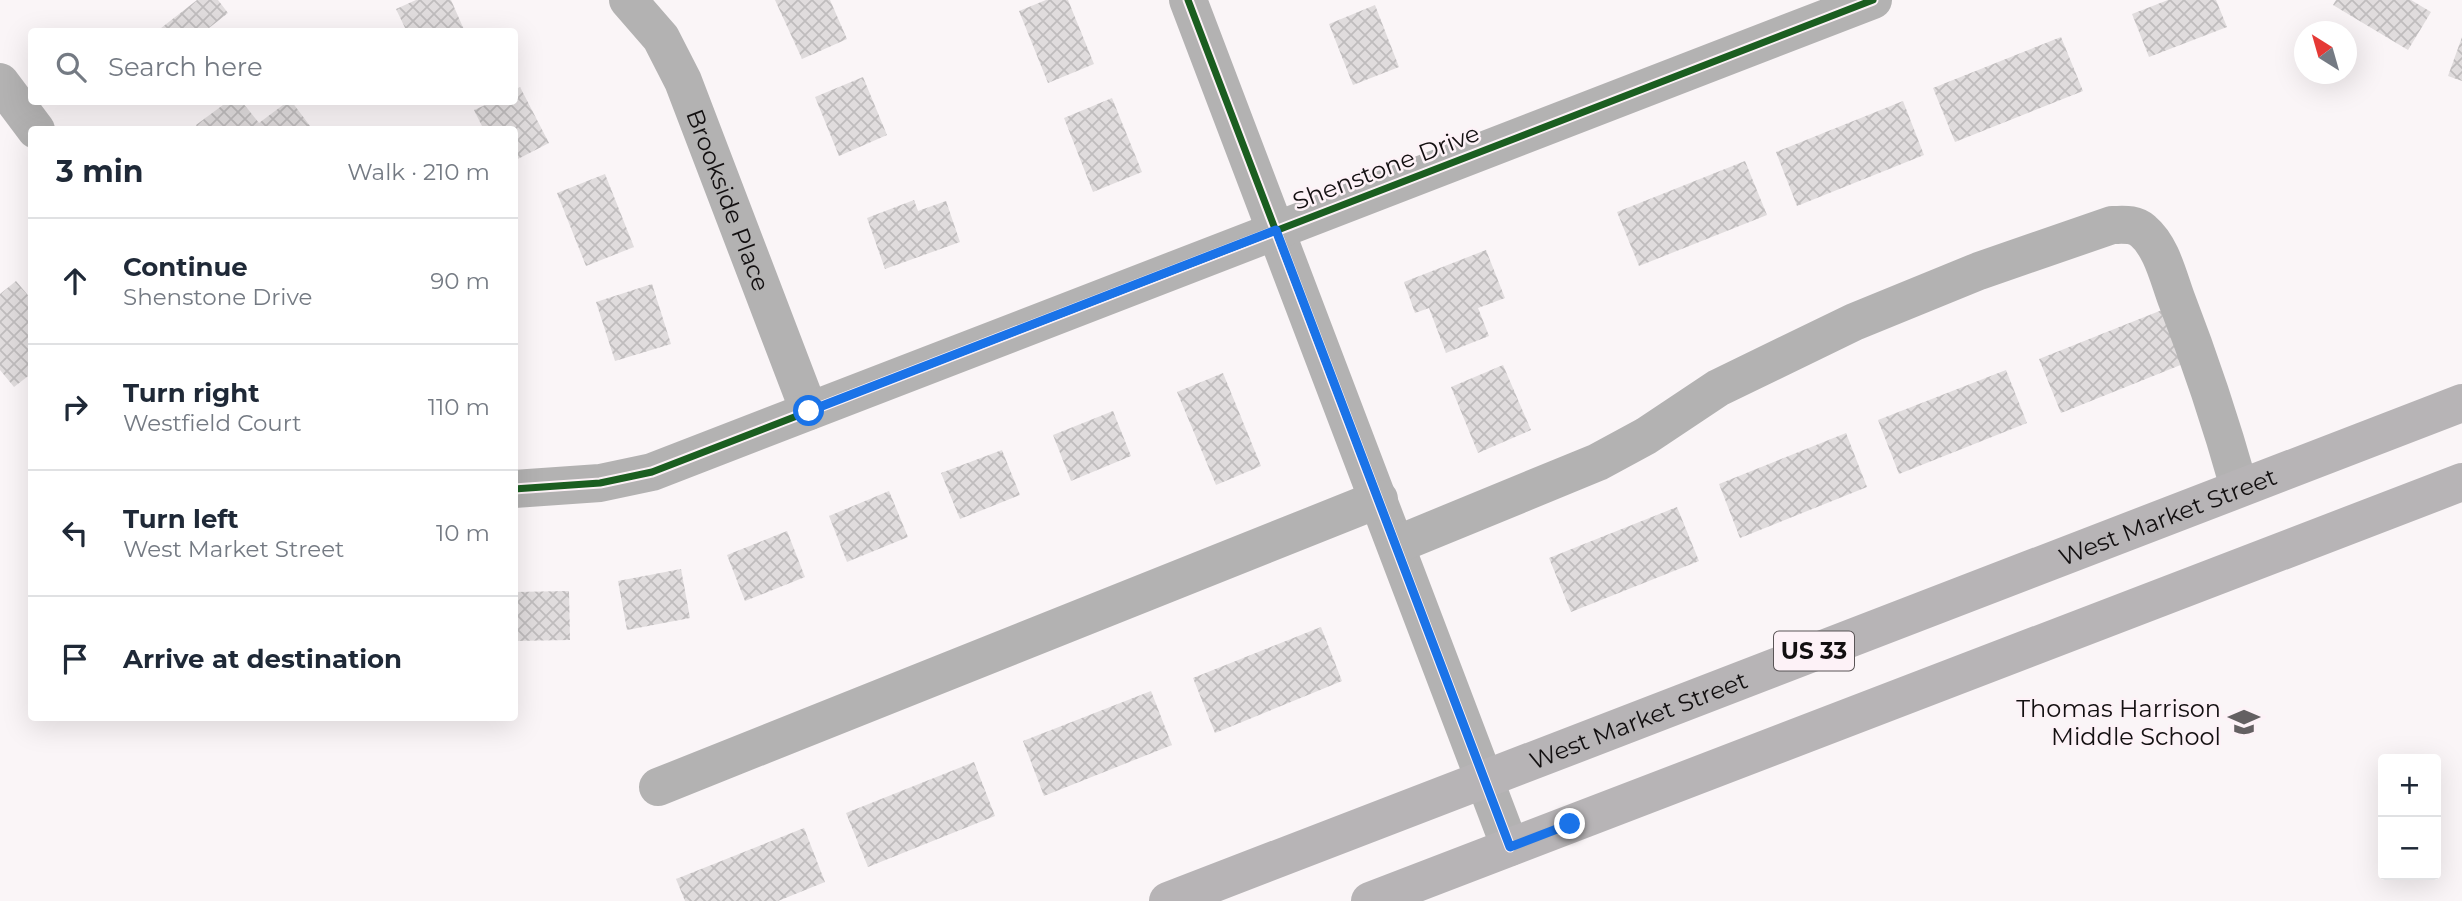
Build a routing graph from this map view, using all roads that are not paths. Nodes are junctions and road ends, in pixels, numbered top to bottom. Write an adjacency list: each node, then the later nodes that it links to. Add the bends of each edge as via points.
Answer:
1 (628, 0): 9 (street, Brookside Place, via 661,38 683,81)
2 (1188, 0): 7 (street)
3 (1872, 0): 4 (street, Shenstone Drive)
4 (1792, 15): 7 (street, Shenstone Drive)
5 (0, 82): 6 (street)
6 (33, 126)
7 (1276, 230): 9 (street, Shenstone Drive); 13 (street)
8 (2462, 403): 11 (main road, West Market Street / US 33)
9 (809, 411): 12 (street, Shenstone Drive, via 652,472 600,483)
10 (2462, 482): 17 (main road)
11 (2239, 487): 14 (street, via 2199,359 2152,240 2141,229 2112,225 1979,271 1854,322 1728,383 1598,462); 15 (main road, West Market Street / US 33)
12 (518, 489)
13 (1379, 499): 14 (street); 16 (street)
14 (1396, 545): 15 (street)
15 (1483, 778): 17 (street); 18 (main road, West Market Street / US 33)
16 (658, 787)
17 (1510, 847): 19 (main road)
18 (1168, 901)
19 (1370, 901)

